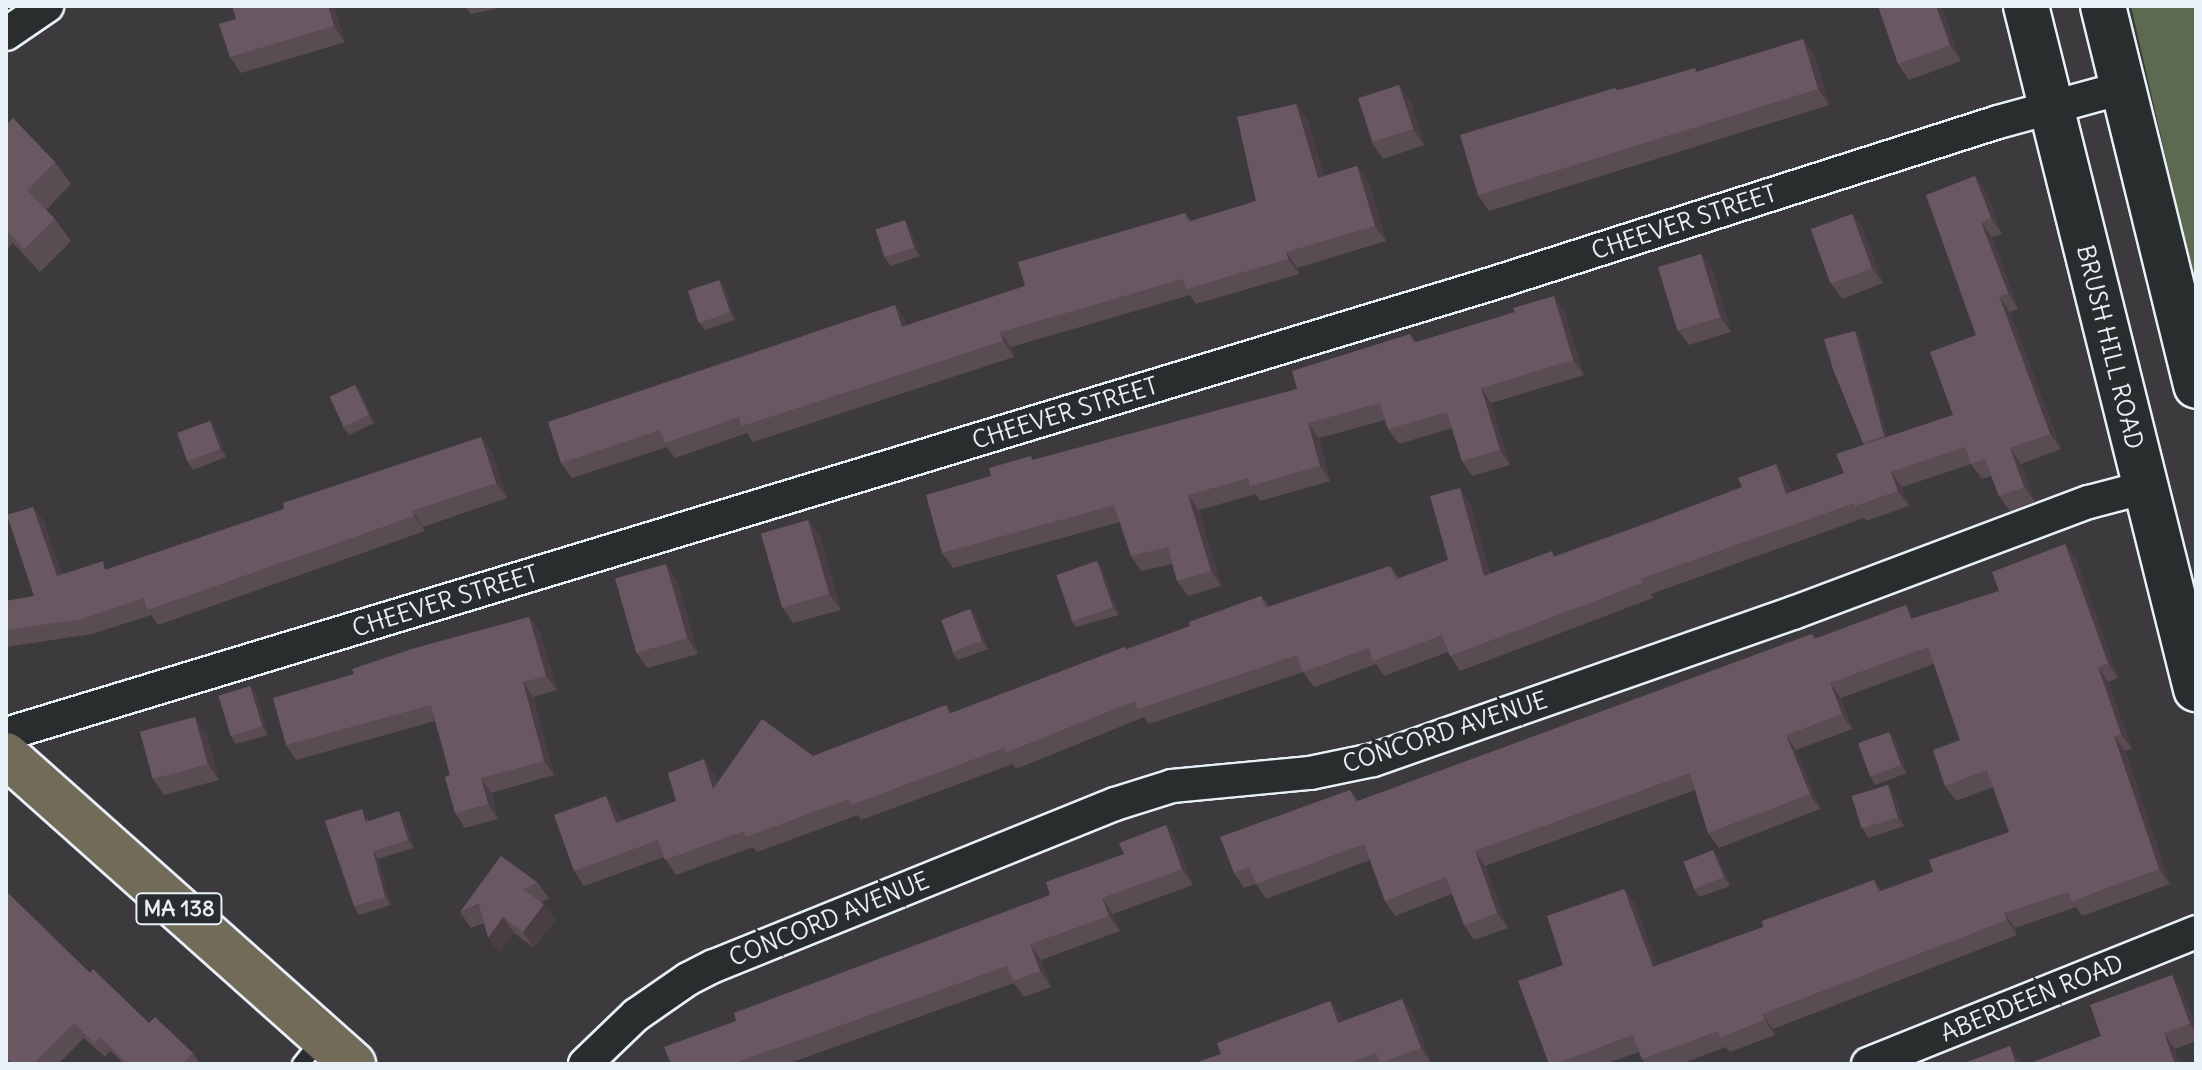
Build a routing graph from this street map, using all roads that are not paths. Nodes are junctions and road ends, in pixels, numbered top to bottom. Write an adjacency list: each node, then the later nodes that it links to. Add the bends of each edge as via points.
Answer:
1 (47, 6): 4 (street)
2 (2026, 6): 6 (main road, BRUSH HILL ROAD)
3 (2103, 6): 5 (main road)
4 (6, 34)
5 (2122, 88): 6 (street, CHEEVER STREET); 7 (main road)
6 (2049, 108): 8 (main road, BRUSH HILL ROAD); 10 (street, CHEEVER STREET, via 1491,284)
7 (2196, 386)
8 (2146, 487): 9 (main road, BRUSH HILL ROAD); 14 (street, CONCORD AVENUE, via 2089,502 1793,613 1373,760 1310,773 1172,786 1115,804 701,972 636,1015)
9 (2196, 689)
10 (6, 734)
11 (6, 755): 13 (highway, MA 138)
12 (2196, 932): 15 (street, ABERDEEN ROAD)
13 (325, 1055)
14 (585, 1064)
15 (1868, 1064)

